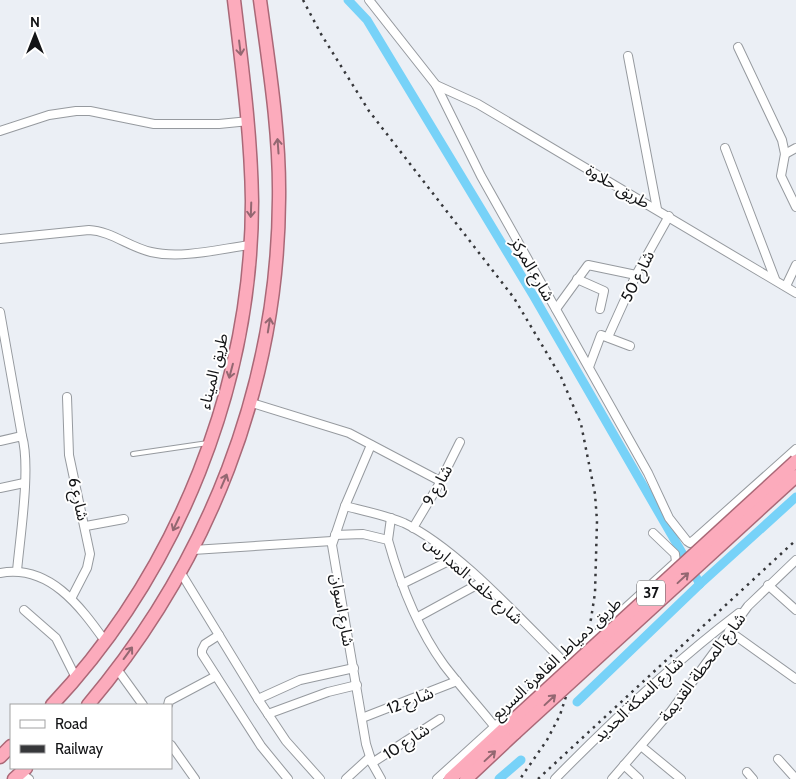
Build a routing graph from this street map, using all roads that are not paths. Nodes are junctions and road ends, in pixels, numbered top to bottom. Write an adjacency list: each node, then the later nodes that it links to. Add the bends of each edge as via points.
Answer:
1 (234, 0): 7 (highway, طريق الميناء, one-way to 7)
2 (260, 0): 30 (highway, one-way to 2, via 272,306 279,206 275,114)
3 (369, 0): 6 (street, شارع المركز)
4 (738, 48): 11 (street, via 782,140)
5 (628, 56): 13 (street)
6 (436, 84): 13 (street, طريق حلاوة, via 465,96); 23 (street, شارع المركز, via 457,132)
7 (249, 121): 8 (street, via 154,124 76,111 49,115); 16 (highway, طريق الميناء, one-way to 16)
8 (0, 131)
9 (725, 148): 20 (street)
10 (796, 148): 11 (street)
11 (785, 154): 12 (street, via 781,176)
12 (796, 207)
13 (657, 209): 14 (street, طريق حلاوة)
14 (669, 216): 18 (street, شارع 50); 20 (street, طريق حلاوة)
15 (0, 239): 16 (street, via 96,230 132,246 168,254)
16 (250, 245): 34 (highway, طريق الميناء, one-way to 34, via 242,322)
17 (796, 265): 21 (street)
18 (636, 274): 19 (street, via 588,265); 26 (street, شارع 50)
19 (577, 279): 23 (street); 24 (street, via 604,292)
20 (776, 280): 21 (street, طريق حلاوة)
21 (786, 286): 22 (street, طريق حلاوة)
22 (796, 293)
23 (556, 309): 28 (street, شارع المركز)
24 (600, 309)
25 (0, 312): 31 (street)
26 (608, 337): 27 (street); 28 (street, شارع 50, via 600,336)
27 (630, 346)
28 (588, 367): 36 (street, شارع المركز, via 648,473 669,518 690,543)
29 (66, 397): 46 (street, شارع 6, via 69,455)
30 (252, 403): 35 (street, via 349,433); 51 (highway, one-way to 30, via 228,472)
31 (22, 436): 32 (street); 41 (street)
32 (0, 441)
33 (460, 442): 40 (street, شارع 9)
34 (210, 443): 37 (lane); 67 (highway, طريق الميناء, one-way to 67, via 170,537)
35 (372, 445): 40 (street); 43 (street, شارع اسوان)
36 (796, 449)
37 (133, 454)
38 (796, 461): 84 (highway, طريق دمياط, القاهرة السريع / 37, bridge)
39 (796, 476): 84 (highway, طريق دمياط, القاهرة السريع / 37, one-way to 39, bridge)
40 (440, 481): 47 (street, شارع 9)
41 (24, 483): 42 (street); 54 (street)
42 (0, 488)
43 (345, 506): 44 (street, شارع خلف المدارس); 49 (street, شارع اسوان)
44 (391, 518): 47 (street, شارع خلف المدارس); 50 (street)
45 (124, 519): 46 (street)
46 (86, 526): 60 (street, شارع 6, via 90,561)
47 (413, 528): 52 (street, شارع خلف المدارس)
48 (653, 533): 68 (street, via 675,554 676,562)
49 (334, 538): 50 (street, via 363,534); 51 (street); 69 (street, شارع اسوان)
50 (388, 540): 58 (street)
51 (193, 550): 56 (highway)
52 (455, 558): 57 (street, شارع خلف المدارس); 58 (street)
53 (796, 560): 59 (street, شارع المحطة القديمة)
54 (17, 571): 55 (street); 60 (street, via 51,583)
55 (0, 572)
56 (181, 573): 66 (street); 70 (highway, one-way to 56)
57 (482, 582): 64 (street); 68 (street, شارع خلف المدارس)
58 (402, 584): 64 (street)
59 (768, 585): 61 (street, شارع المحطة القديمة); 63 (street)
60 (72, 598): 67 (street)
61 (748, 606): 65 (street, شارع المحطة القديمة); 101 (street, شارع السكة الحديد, via 700,642)
62 (24, 610): 73 (street, via 56,638)
63 (796, 610)
64 (418, 618): 74 (street)
65 (729, 631): 71 (street); 86 (street, شارع المحطة القديمة, via 671,711)
66 (219, 635): 72 (street, via 205,644 202,650); 76 (street)
67 (105, 641): 73 (highway, طريق الميناء)
68 (564, 662): 84 (street)
69 (354, 668): 75 (street, شارع اسوان); 76 (street, via 300,680)
70 (117, 669): 78 (highway); 79 (street)
71 (795, 675)
72 (216, 676): 80 (street); 94 (street, via 261,746)
73 (76, 678): 77 (highway, طريق الميناء)
74 (457, 681): 82 (street, شارع 12); 84 (street)
75 (357, 685): 81 (street); 82 (street, شارع اسوان)
76 (258, 699): 81 (street)
77 (53, 704)
78 (89, 704)
79 (142, 704)
80 (168, 704)
81 (268, 714): 95 (street, via 286,741)
82 (362, 718): 90 (street, شارع اسوان)
83 (440, 718): 90 (street, شارع 10)
84 (505, 729): 98 (street); 99 (highway, طريق دمياط, القاهرة السريع / 37); 100 (highway, طريق دمياط, القاهرة السريع / 37, one-way to 84)
85 (172, 746): 93 (street)
86 (641, 746): 91 (street, شارع المحطة القديمة); 104 (street)
87 (10, 747): 88 (highway)
88 (0, 757)
89 (778, 759): 106 (street)
90 (371, 760): 96 (street, شارع 10); 97 (street, شارع اسوان)
91 (624, 765): 102 (street, شارع المحطة القديمة); 103 (street)
92 (747, 772): 105 (street)
93 (195, 779)
94 (288, 779)
95 (320, 779)
96 (346, 779)
97 (380, 779)
98 (437, 779)
99 (450, 779)
100 (466, 779)
101 (555, 779)
102 (612, 779)
103 (640, 779)
104 (681, 779)
105 (753, 779)
106 (796, 779)

